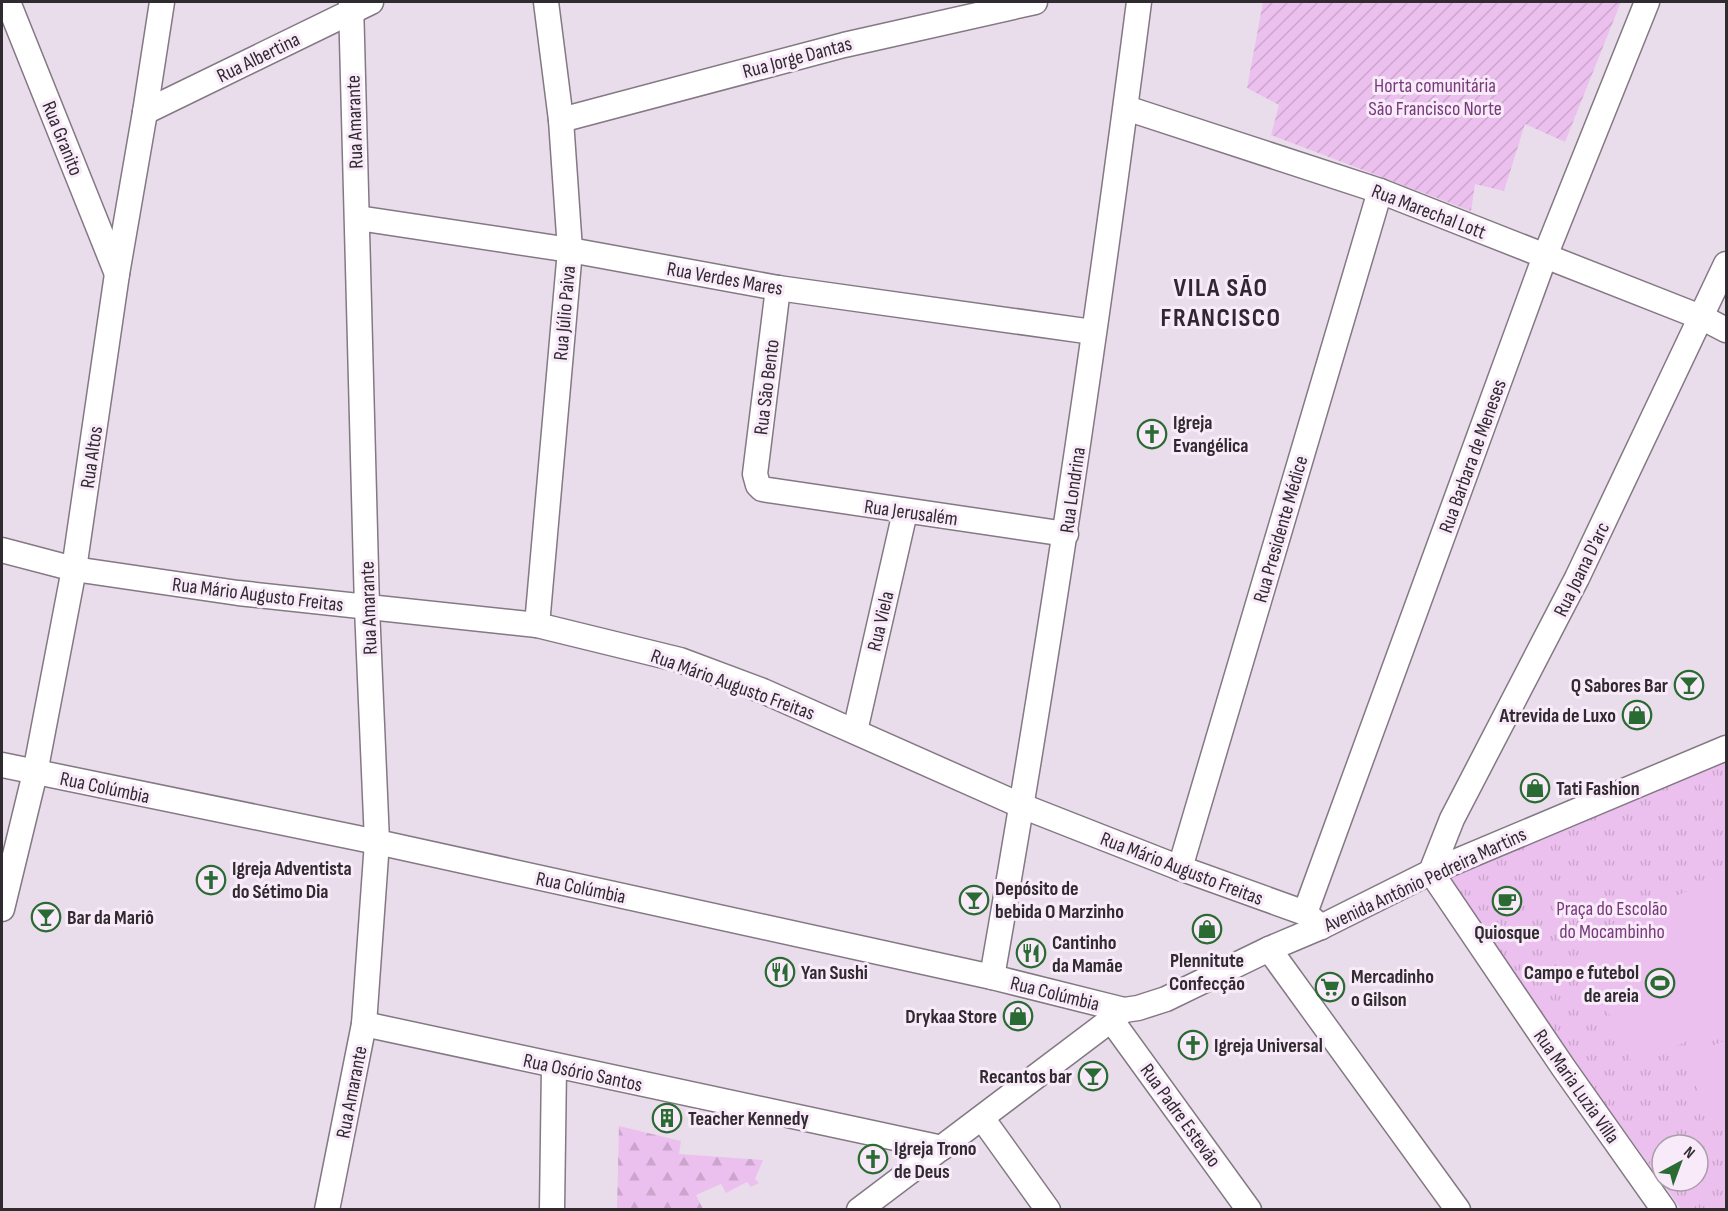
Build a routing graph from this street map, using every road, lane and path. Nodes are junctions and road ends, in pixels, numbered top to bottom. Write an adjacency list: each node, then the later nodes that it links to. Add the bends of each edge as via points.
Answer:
1 (8, 2): 16 (street, Rua Granito)
2 (162, 2): 9 (street, Rua Altos)
3 (546, 2): 10 (street, Rua Júlio Paiva)
4 (1035, 2): 10 (street, Rua Jorge Dantas, via 844,45)
5 (1139, 2): 8 (street, Rua Londrina)
6 (1647, 2): 14 (street, Rua Barbara de Meneses)
7 (357, 5): 9 (street, Rua Albertina); 12 (street, Rua Amarante)
8 (1126, 108): 11 (street, Rua Marechal Lott); 20 (street, Rua Londrina)
9 (145, 112): 16 (street, Rua Altos)
10 (561, 120): 13 (street, Rua Júlio Paiva)
11 (1380, 190): 14 (street, Rua Marechal Lott); 34 (street, Rua Presidente Médice)
12 (358, 218): 13 (street, Rua Verdes Mares); 26 (street, Rua Amarante)
13 (570, 250): 17 (street, Rua Verdes Mares); 27 (street, Rua Júlio Paiva)
14 (1545, 256): 18 (street, Rua Marechal Lott); 37 (street, Rua Barbara de Meneses)
15 (1726, 264): 18 (street, Rua Joana D'arc)
16 (117, 274): 25 (street, Rua Altos)
17 (778, 288): 20 (street, Rua Verdes Mares); 21 (street, Rua São Bento, via 755,474)
18 (1702, 318): 19 (street, Rua Marechal Lott); 35 (street, Rua Joana D'arc, via 1577,578 1452,819)
19 (1726, 330)
20 (1093, 332): 23 (street, Rua Londrina)
21 (758, 485): 22 (street, Rua Jerusalém, via 767,491)
22 (905, 512): 23 (street, Rua Jerusalém); 28 (street, Rua Viela)
23 (1066, 534): 32 (street, Rua Londrina)
24 (2, 550): 25 (street, Rua Mário Augusto Freitas)
25 (74, 569): 26 (street, Rua Mário Augusto Freitas); 31 (street, Rua Altos)
26 (367, 608): 27 (street, Rua Mário Augusto Freitas); 33 (street, Rua Amarante)
27 (537, 625): 28 (street, Rua Mário Augusto Freitas, via 680,660)
28 (855, 731): 32 (street, Rua Mário Augusto Freitas)
29 (1726, 748): 35 (street, Avenida Antônio Pedreira Martins)
30 (2, 765): 31 (street, Rua Colúmbia)
31 (35, 773): 33 (street, Rua Colúmbia); 36 (street, Rua Altos)
32 (1022, 806): 34 (street, Rua Mário Augusto Freitas); 39 (street, Rua Londrina)
33 (377, 842): 39 (street, Rua Colúmbia); 41 (street, Rua Amarante)
34 (1180, 868): 37 (street, Rua Mário Augusto Freitas)
35 (1431, 873): 37 (street, Avenida Antônio Pedreira Martins); 51 (street, Rua Maria Luzia Vílla)
36 (2, 909)
37 (1313, 920): 38 (street, Avenida Antônio Pedreira Martins)
38 (1269, 949): 40 (street, Avenida Antônio Pedreira Martins, via 1166,999); 50 (street)
39 (992, 977): 40 (street, Rua Colúmbia)
40 (1118, 1015): 43 (street); 49 (street, Rua Padre Estevão)
41 (364, 1024): 42 (street, Rua Osório Santos); 45 (street, Rua Amarante)
42 (554, 1066): 44 (street, Rua Osório Santos); 46 (street)
43 (982, 1118): 44 (street); 48 (street)
44 (942, 1148): 47 (street)
45 (327, 1209)
46 (552, 1209)
47 (859, 1209)
48 (1048, 1209)
49 (1250, 1209)
50 (1458, 1209)
51 (1664, 1209)

